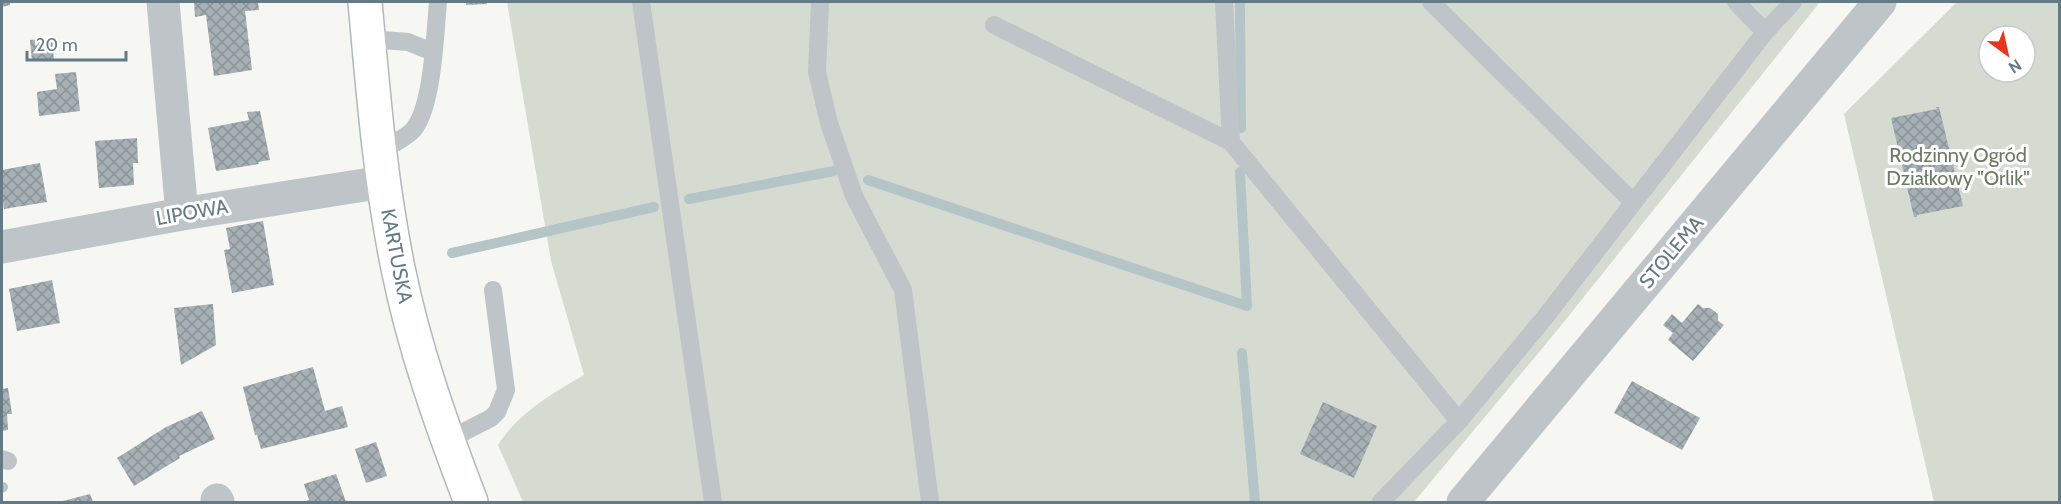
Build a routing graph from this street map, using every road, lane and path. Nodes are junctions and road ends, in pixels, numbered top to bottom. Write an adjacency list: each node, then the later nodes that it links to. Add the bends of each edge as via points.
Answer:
1 (163, 2): 18 (street)
2 (365, 2): 13 (street, KARTUSKA)
3 (438, 2): 14 (lane)
4 (641, 2): 24 (lane)
5 (820, 2): 25 (lane, via 817,72 829,123 854,196 903,290)
6 (1224, 2): 15 (lane)
7 (1431, 2): 17 (lane)
8 (1736, 2): 12 (lane)
9 (1793, 2): 12 (lane)
10 (1880, 2): 27 (street, STOLEMA)
11 (994, 25): 15 (lane)
12 (1765, 32): 17 (lane)
13 (369, 39): 14 (lane, via 408,42); 16 (street, KARTUSKA)
14 (433, 52): 16 (lane, via 421,117)
15 (1231, 142): 21 (lane)
16 (381, 167): 18 (street, LIPOWA); 22 (street, KARTUSKA, via 413,331)
17 (1633, 202): 21 (lane)
18 (182, 214): 19 (street, LIPOWA)
19 (2, 247)
20 (493, 290): 22 (lane, via 506,390 491,418)
21 (1459, 421): 26 (lane)
22 (448, 440): 23 (street, KARTUSKA)
23 (471, 502)
24 (713, 502)
25 (930, 502)
26 (1381, 502)
27 (1463, 502)

